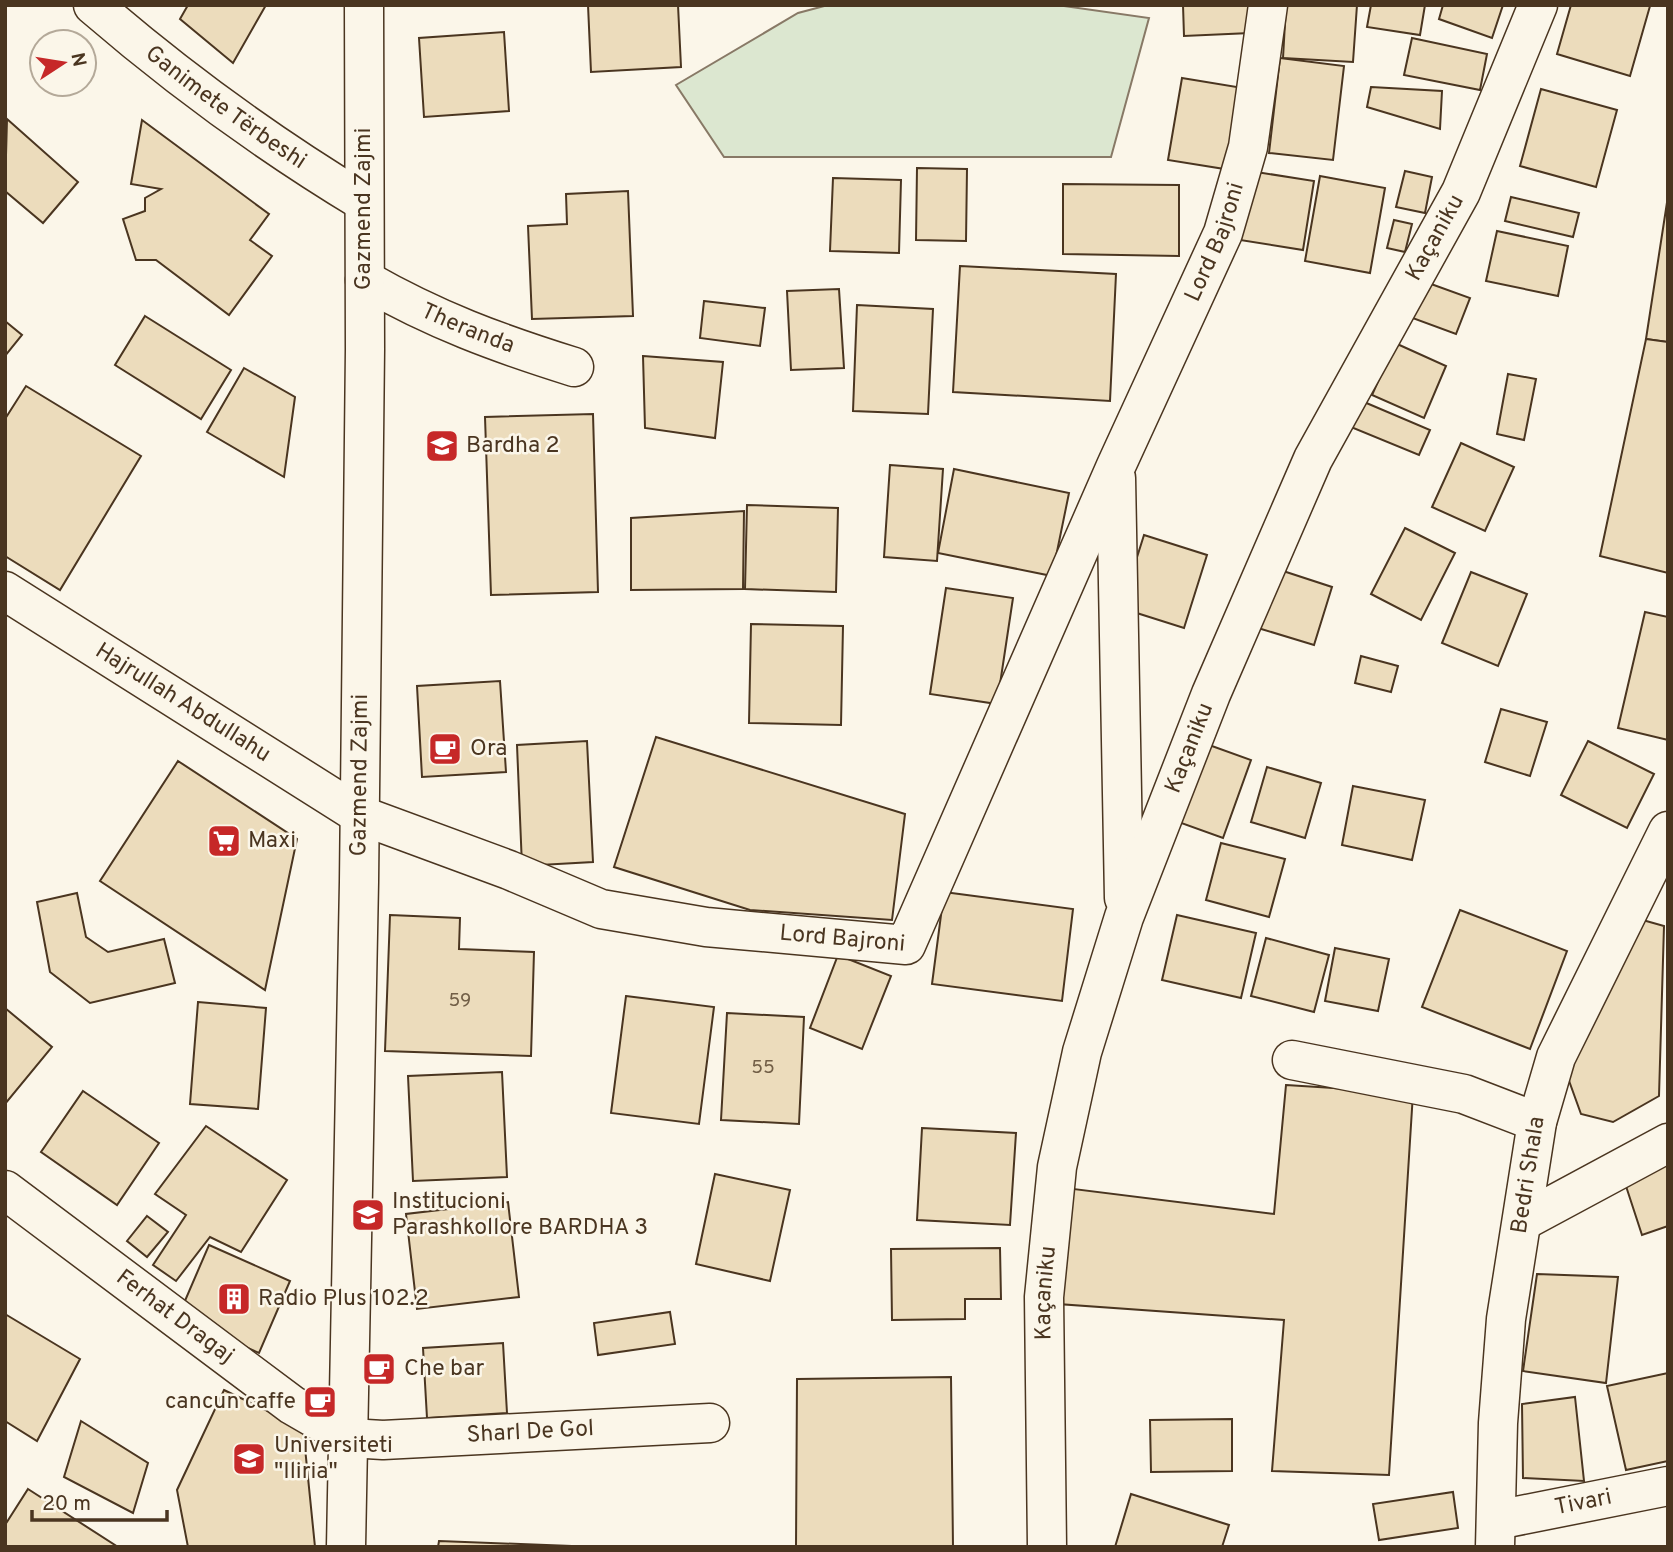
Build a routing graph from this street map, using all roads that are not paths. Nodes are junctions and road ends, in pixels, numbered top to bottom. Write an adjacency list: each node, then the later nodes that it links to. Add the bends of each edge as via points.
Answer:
1 (93, 5): 5 (street, Ganimete Tërbeshi, via 173,74 298,162)
2 (364, 5): 5 (street, Gazmend Zajmi)
3 (1268, 5): 8 (street, Lord Bajroni, via 1248,147 1223,233)
4 (1538, 5): 12 (street, Kaçaniku, via 1461,192 1313,459 1211,694)
5 (365, 202): 6 (street, Gazmend Zajmi)
6 (365, 280): 7 (street, Theranda, via 484,339); 10 (street, Gazmend Zajmi)
7 (574, 367)
8 (1116, 466): 10 (street, Lord Bajroni, via 906,945 706,927 601,908); 12 (street, Lord Bajroni)
9 (5, 591): 10 (street, Hajrullah Abdullahu)
10 (360, 815): 19 (street, Gazmend Zajmi)
11 (1668, 831): 14 (street, Bedri Shala, via 1556,1057)
12 (1124, 916): 23 (street, Kaçaniku, via 1082,1052 1056,1167 1044,1297)
13 (1292, 1060): 14 (street, via 1464,1094)
14 (1537, 1122): 17 (street, Bedri Shala)
15 (1668, 1143): 17 (street)
16 (5, 1191): 19 (street, Ferhat Dragaj, via 292,1405)
17 (1523, 1221): 21 (street, Bedri Shala, via 1506,1320)
18 (710, 1423): 19 (street, Sharl De Gol)
19 (349, 1438): 22 (street, Gazmend Zajmi)
20 (1668, 1486): 21 (street, Tivari)
21 (1496, 1533)
22 (346, 1547)
23 (1047, 1547)

